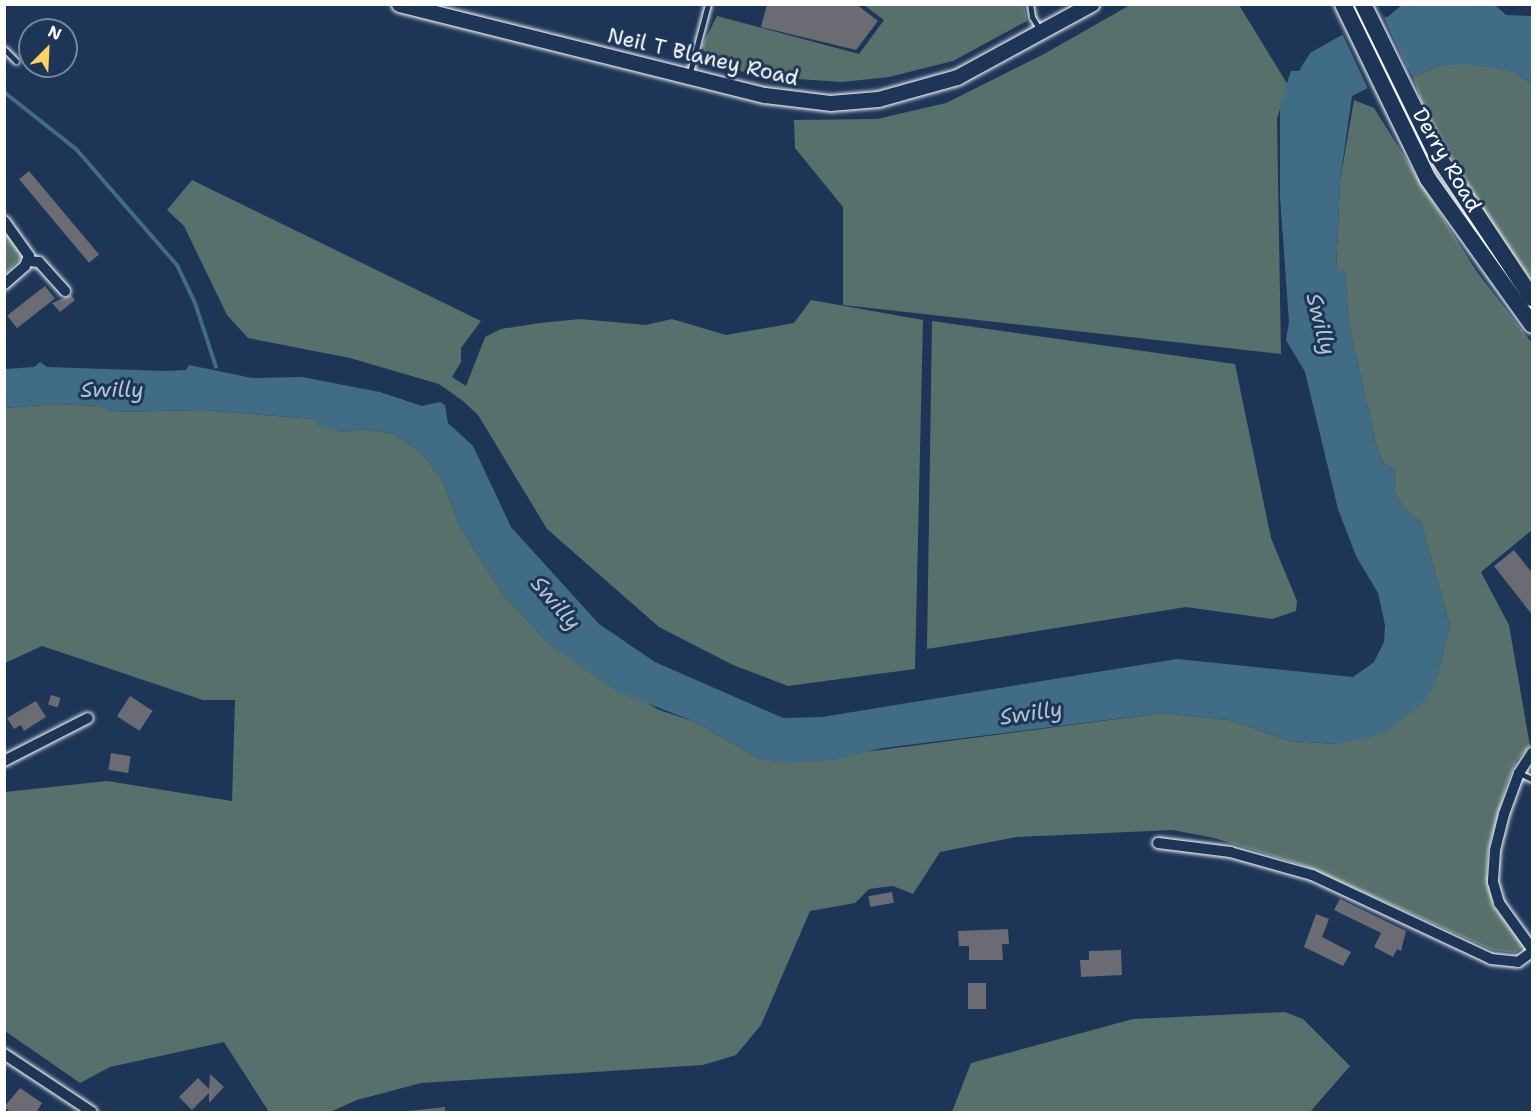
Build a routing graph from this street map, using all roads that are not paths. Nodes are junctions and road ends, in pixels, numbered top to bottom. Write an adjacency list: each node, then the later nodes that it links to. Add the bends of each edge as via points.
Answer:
1 (399, 4): 6 (main road, Neil T Blaney Road)
2 (708, 4): 11 (lane)
3 (1030, 4): 8 (lane, via 1032,17)
4 (1091, 4): 8 (main road, Neil T Blaney Road)
5 (1365, 8): 16 (main road, Derry Road, via 1446,170)
6 (450, 10): 11 (main road, Neil T Blaney Road)
7 (1346, 12): 17 (main road, Derry Road, via 1390,106 1443,203)
8 (1042, 33): 11 (main road, Neil T Blaney Road, via 957,77 878,99 830,103 786,99)
9 (4, 49): 10 (lane)
10 (16, 61)
11 (689, 77)
12 (4, 221): 13 (street, via 28,249)
13 (28, 261): 14 (street); 15 (street, via 39,262)
14 (4, 284)
15 (65, 291)
16 (1533, 298)
17 (1533, 325)
18 (88, 718): 20 (street)
19 (1533, 753): 21 (street)
20 (4, 761)
21 (1519, 773): 22 (lane); 24 (street, via 1495,851 1493,882 1499,903)
22 (1533, 779)
23 (1158, 843): 24 (street, via 1230,852 1312,875 1491,959 1518,962)
24 (1533, 951)
25 (4, 1054): 26 (street)
26 (89, 1112)

